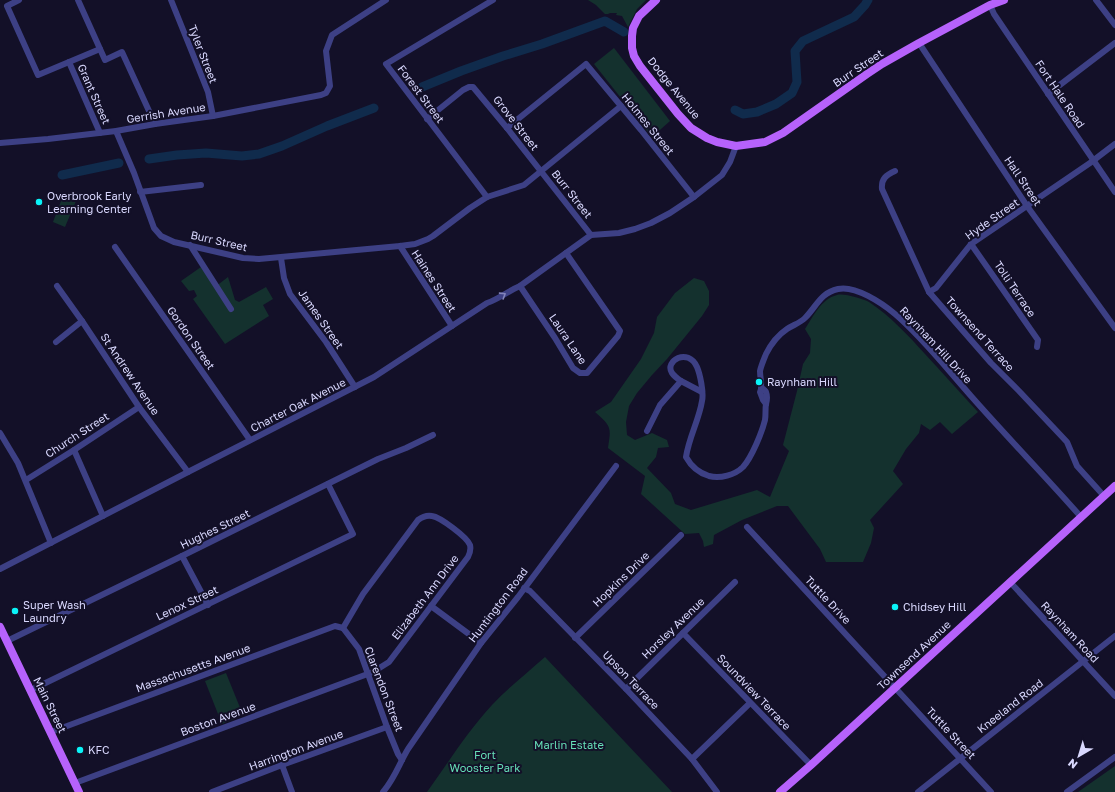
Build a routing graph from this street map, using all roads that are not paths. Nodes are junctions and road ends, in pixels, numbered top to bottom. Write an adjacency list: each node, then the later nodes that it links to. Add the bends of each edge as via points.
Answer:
1 (19, 0): 14 (street, via 7,6 38,75)
2 (78, 0): 13 (street)
3 (171, 0): 17 (street, Tyler Street, via 208,92)
4 (386, 0): 17 (street, Gerrish Avenue, via 332,35 326,51 330,86 326,93)
5 (493, 0): 18 (street, Forest Street, via 386,64)
6 (656, 0): 25 (main road, Dodge Avenue, via 639,16 633,28 634,56 691,128 712,140)
7 (1004, 0): 9 (main road, Burr Street)
8 (1096, 0): 10 (street)
9 (990, 6): 11 (main road, Burr Street); 15 (street, Fort Hale Road)
10 (1115, 25)
11 (918, 43): 25 (main road, Burr Street, via 867,74 783,133 765,142); 34 (street, Hall Street)
12 (1115, 43): 15 (street)
13 (100, 49): 14 (street); 19 (street, via 105,60 122,52)
14 (69, 62): 22 (street, Grant Street)
15 (1048, 94): 26 (street, Fort Hale Road)
16 (622, 106): 20 (street, Holmes Street, via 586,64); 27 (street); 33 (street, Holmes Street)
17 (213, 116): 19 (street, Gerrish Avenue)
18 (427, 119): 20 (street, Grove Street, via 463,90 472,87); 32 (street, Forest Street)
19 (155, 124): 21 (street, Gerrish Avenue)
20 (507, 128): 27 (street, Grove Street)
21 (116, 131): 22 (street, Gerrish Avenue); 30 (street, Burr Street)
22 (100, 133): 23 (street, Gerrish Avenue)
23 (0, 141)
24 (1115, 144): 26 (street, Hyde Street)
25 (736, 146): 33 (street, Burr Street, via 722,175)
26 (1093, 161): 31 (street, Fort Hale Road); 34 (street, Hyde Street)
27 (540, 171): 32 (street, Burr Street, via 520,187); 35 (street, Burr Street)
28 (896, 171): 44 (street, Townsend Terrace, via 885,178 882,189)
29 (201, 185): 30 (street)
30 (140, 192): 37 (street, Burr Street, via 158,235)
31 (1115, 192)
32 (487, 197): 38 (street, Burr Street, via 433,236)
33 (694, 197): 35 (street, Burr Street, via 651,223 619,233)
34 (1027, 206): 36 (street, Hyde Street); 48 (street, Hall Street)
35 (591, 235): 40 (street, Charter Oak Avenue)
36 (971, 244): 44 (street, Hyde Street, via 936,288); 50 (street, Tolli Terrace, via 1038,340)
37 (190, 246): 41 (street, Burr Street, via 251,259); 45 (street)
38 (400, 246): 41 (street, Burr Street); 47 (street, Haines Street)
39 (115, 248): 58 (street, Gordon Street)
40 (566, 254): 43 (street, Charter Oak Avenue); 43 (street, Laura Lane, via 620,331 587,373 580,373 573,368)
41 (281, 258): 52 (street, James Street, via 290,294 326,342)
42 (56, 286): 46 (street, St Andrew Avenue)
43 (520, 286): 47 (street, Charter Oak Avenue, one-way to 43, via 487,303)
44 (929, 292): 65 (street, Townsend Terrace, via 991,363 1067,442 1077,466)
45 (231, 310)
46 (82, 321): 49 (street); 54 (street, St Andrew Avenue)
47 (452, 326): 52 (street, Charter Oak Avenue)
48 (1115, 328)
49 (56, 342)
50 (1037, 346)
51 (681, 381): 53 (street, Raynham Hill Drive); 53 (street, Raynham Hill Drive, via 672,373 670,367 673,361 683,356 694,361 697,366); 55 (street, via 657,409)
52 (355, 387): 58 (street, Charter Oak Avenue)
53 (702, 392): 67 (street, Raynham Hill Drive, via 703,399 686,457 697,470 711,476 733,474 749,459 765,418 767,400 766,392 762,388 760,370 766,354 779,336 804,319 824,295 844,288 851,289 894,313 910,328)
54 (139, 407): 59 (street, Church Street); 61 (street, St Andrew Avenue)
55 (647, 431)
56 (0, 433): 62 (street)
57 (433, 435): 63 (street, Hughes Street)
58 (250, 440): 61 (street, Charter Oak Avenue)
59 (74, 450): 62 (street, Church Street); 66 (street)
60 (616, 466): 75 (street, Huntington Road)
61 (188, 472): 66 (street, Charter Oak Avenue)
62 (26, 480): 70 (street)
63 (328, 484): 71 (street, Hughes Street); 76 (street, Lenox Street, via 353,534)
64 (1115, 486): 65 (main road, Townsend Avenue)
65 (1104, 496): 67 (main road, Townsend Avenue)
66 (103, 516): 70 (street, Charter Oak Avenue)
67 (1081, 517): 74 (main road, Townsend Avenue)
68 (747, 527): 87 (street, Tuttle Drive)
69 (681, 535): 82 (street, Hopkins Drive)
70 (51, 543): 72 (street, Charter Oak Avenue)
71 (182, 556): 76 (street); 83 (street, Hughes Street)
72 (0, 569)
73 (735, 582): 80 (street, Horsley Avenue)
74 (1010, 582): 85 (street, Raynham Road); 87 (main road, Townsend Avenue)
75 (524, 588): 82 (street, Upson Terrace, via 530,591); 84 (street, Huntington Road)
76 (208, 605): 89 (street, Lenox Street)
77 (431, 606): 79 (street, Elizabeth Ann Drive, via 468,557 470,549 464,537 437,518 424,516 418,520 362,594); 84 (street); 86 (street, Elizabeth Ann Drive, via 389,662)
78 (0, 627): 83 (main road, Main Street)
79 (343, 628): 86 (street, Clarendon Street, via 359,649); 93 (street, Massachusetts Avenue, via 335,626)
80 (682, 633): 88 (street, Horsley Avenue); 91 (street, Soundview Terrace)
81 (1115, 636): 85 (street, Kneeland Road)
82 (575, 638): 88 (street, Upson Terrace)
83 (7, 641): 89 (main road, Main Street)
84 (481, 644): 97 (street, Huntington Road)
85 (1083, 661): 90 (street, Raynham Road); 96 (street, Kneeland Road)
86 (367, 674): 92 (street, Clarendon Street); 100 (street, Boston Avenue)
87 (895, 688): 96 (street, Tuttle Street); 99 (main road, Townsend Avenue)
88 (626, 689): 95 (street, Upson Terrace)
89 (31, 690): 93 (main road, Main Street)
90 (1115, 696)
91 (750, 702): 95 (street); 99 (street, Soundview Terrace)
92 (388, 728): 97 (street, Clarendon Street); 98 (street, Harrington Avenue)
93 (51, 732): 100 (main road, Main Street)
94 (1115, 757): 109 (street)
95 (692, 758): 105 (street, Upson Terrace)
96 (961, 758): 107 (street, Kneeland Road); 108 (street, Tuttle Street)
97 (402, 760): 104 (street, Huntington Road, via 393,780)
98 (282, 765): 102 (street, Harrington Avenue); 103 (street)
99 (811, 765): 106 (main road, Townsend Avenue)
100 (75, 783): 101 (main road, Main Street)
101 (79, 792)
102 (212, 792)
103 (292, 792)
104 (383, 792)
105 (717, 792)
106 (780, 792)
107 (918, 792)
108 (991, 792)
109 (1066, 792)

